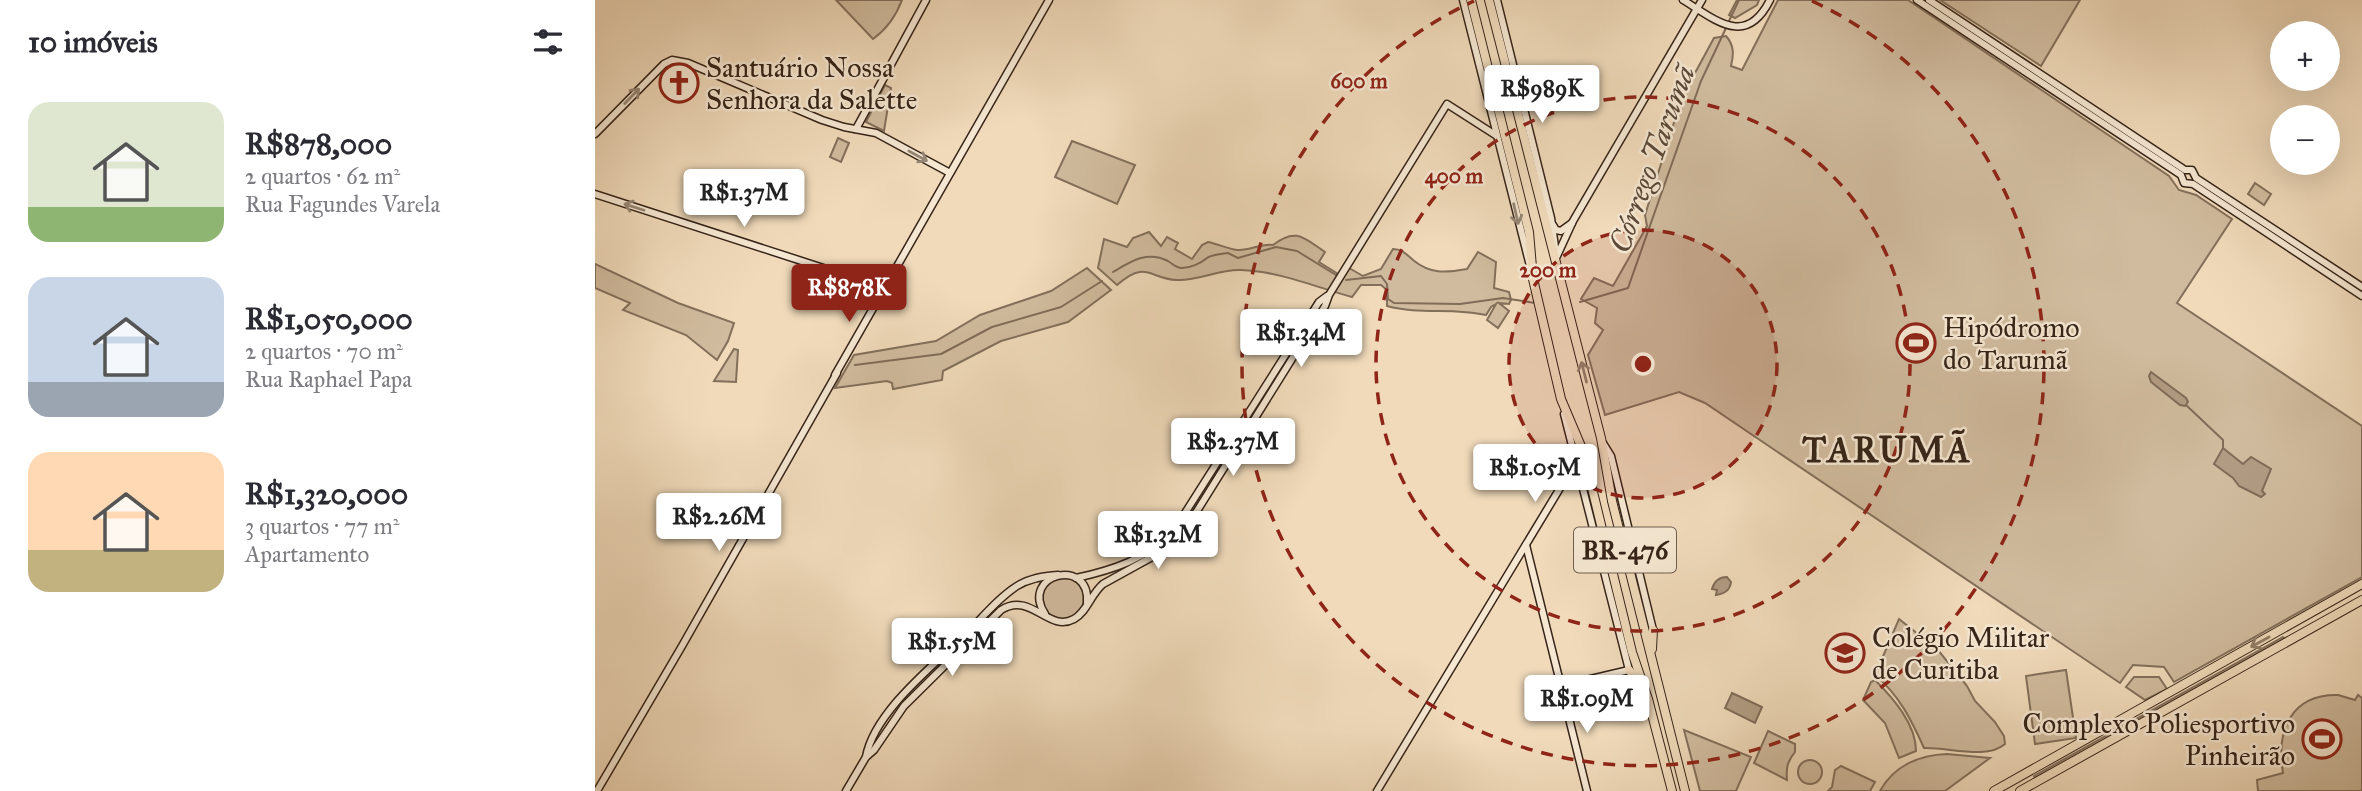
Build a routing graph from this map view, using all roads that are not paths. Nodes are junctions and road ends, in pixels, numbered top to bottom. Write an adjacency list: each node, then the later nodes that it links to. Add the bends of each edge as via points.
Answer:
1 (926, 0): 15 (main road)
2 (1049, 0): 18 (main road)
3 (1463, 0): 13 (main road)
4 (1471, 0): 26 (highway, BR-476, via 1529,232)
5 (1489, 0): 25 (highway, BR-476)
6 (1497, 0): 22 (main road)
7 (1683, 0): 12 (main road)
8 (1702, 0): 12 (main road)
9 (1770, 0): 12 (main road, via 1753,23 1739,27 1723,24)
10 (1917, 0): 19 (main road)
11 (1929, 0): 19 (main road)
12 (1697, 9): 23 (main road)
13 (1493, 122): 14 (main road); 17 (main road)
14 (1481, 125): 17 (main road); 29 (main road, via 1447,104)
15 (856, 129): 16 (main road, one-way to 15, via 672,60); 18 (main road, one-way to 18, via 880,134)
16 (595, 134)
17 (1497, 136): 26 (main road, one-way to 26)
18 (950, 173): 27 (main road)
19 (2183, 173): 20 (main road, via 2184,183); 20 (main road, via 2193,170)
20 (2195, 181): 28 (main road); 30 (main road)
21 (595, 194): 27 (main road, one-way to 21)
22 (1551, 218): 23 (main road, via 1560,231); 24 (main road)
23 (1573, 221): 24 (main road)
24 (1557, 256): 25 (main road)
25 (1559, 272): 32 (highway, BR-476, one-way to 25)
26 (1534, 279): 31 (highway, BR-476)
27 (885, 288): 53 (main road)
28 (2362, 288)
29 (1329, 295): 38 (main road, via 1319,302 1173,532 1122,566); 41 (main road, via 1188,525 1156,556 1095,590)
30 (2362, 296)
31 (1561, 399): 33 (main road); 52 (highway, BR-476, via 1583,451)
32 (1601, 438): 44 (main road, via 1611,456); 48 (highway, BR-476, via 1612,501)
33 (1577, 460): 34 (main road); 35 (main road)
34 (1567, 478): 35 (main road, via 1577,474); 36 (main road)
35 (1581, 478): 49 (main road)
36 (1526, 545): 51 (main road); 55 (main road)
37 (1058, 575): 38 (main road); 42 (main road, via 1045,583 1039,597); 50 (main road, via 1032,579 1009,592)
38 (1076, 578): 41 (main road, via 1086,589)
39 (2362, 584): 43 (highway)
40 (2362, 600): 46 (highway)
41 (1087, 604): 42 (main road, via 1071,621)
42 (1049, 618): 50 (main road, via 1026,606 1008,606)
43 (2296, 621): 45 (highway); 46 (highway, via 2296,630)
44 (1653, 630): 48 (highway)
45 (2281, 630): 47 (highway, via 2288,634); 59 (highway, one-way to 59)
46 (2303, 633): 47 (highway)
47 (2288, 642): 60 (highway)
48 (1653, 662): 58 (highway, BR-476)
49 (1629, 670): 51 (main road); 52 (highway)
50 (933, 672): 54 (main road, via 891,710)
51 (1561, 686): 56 (main road)
52 (1645, 689): 57 (highway, BR-476)
53 (597, 791)
54 (846, 791)
55 (1377, 791)
56 (1587, 791)
57 (1672, 791)
58 (1685, 791)
59 (1994, 791)
60 (2021, 791)

